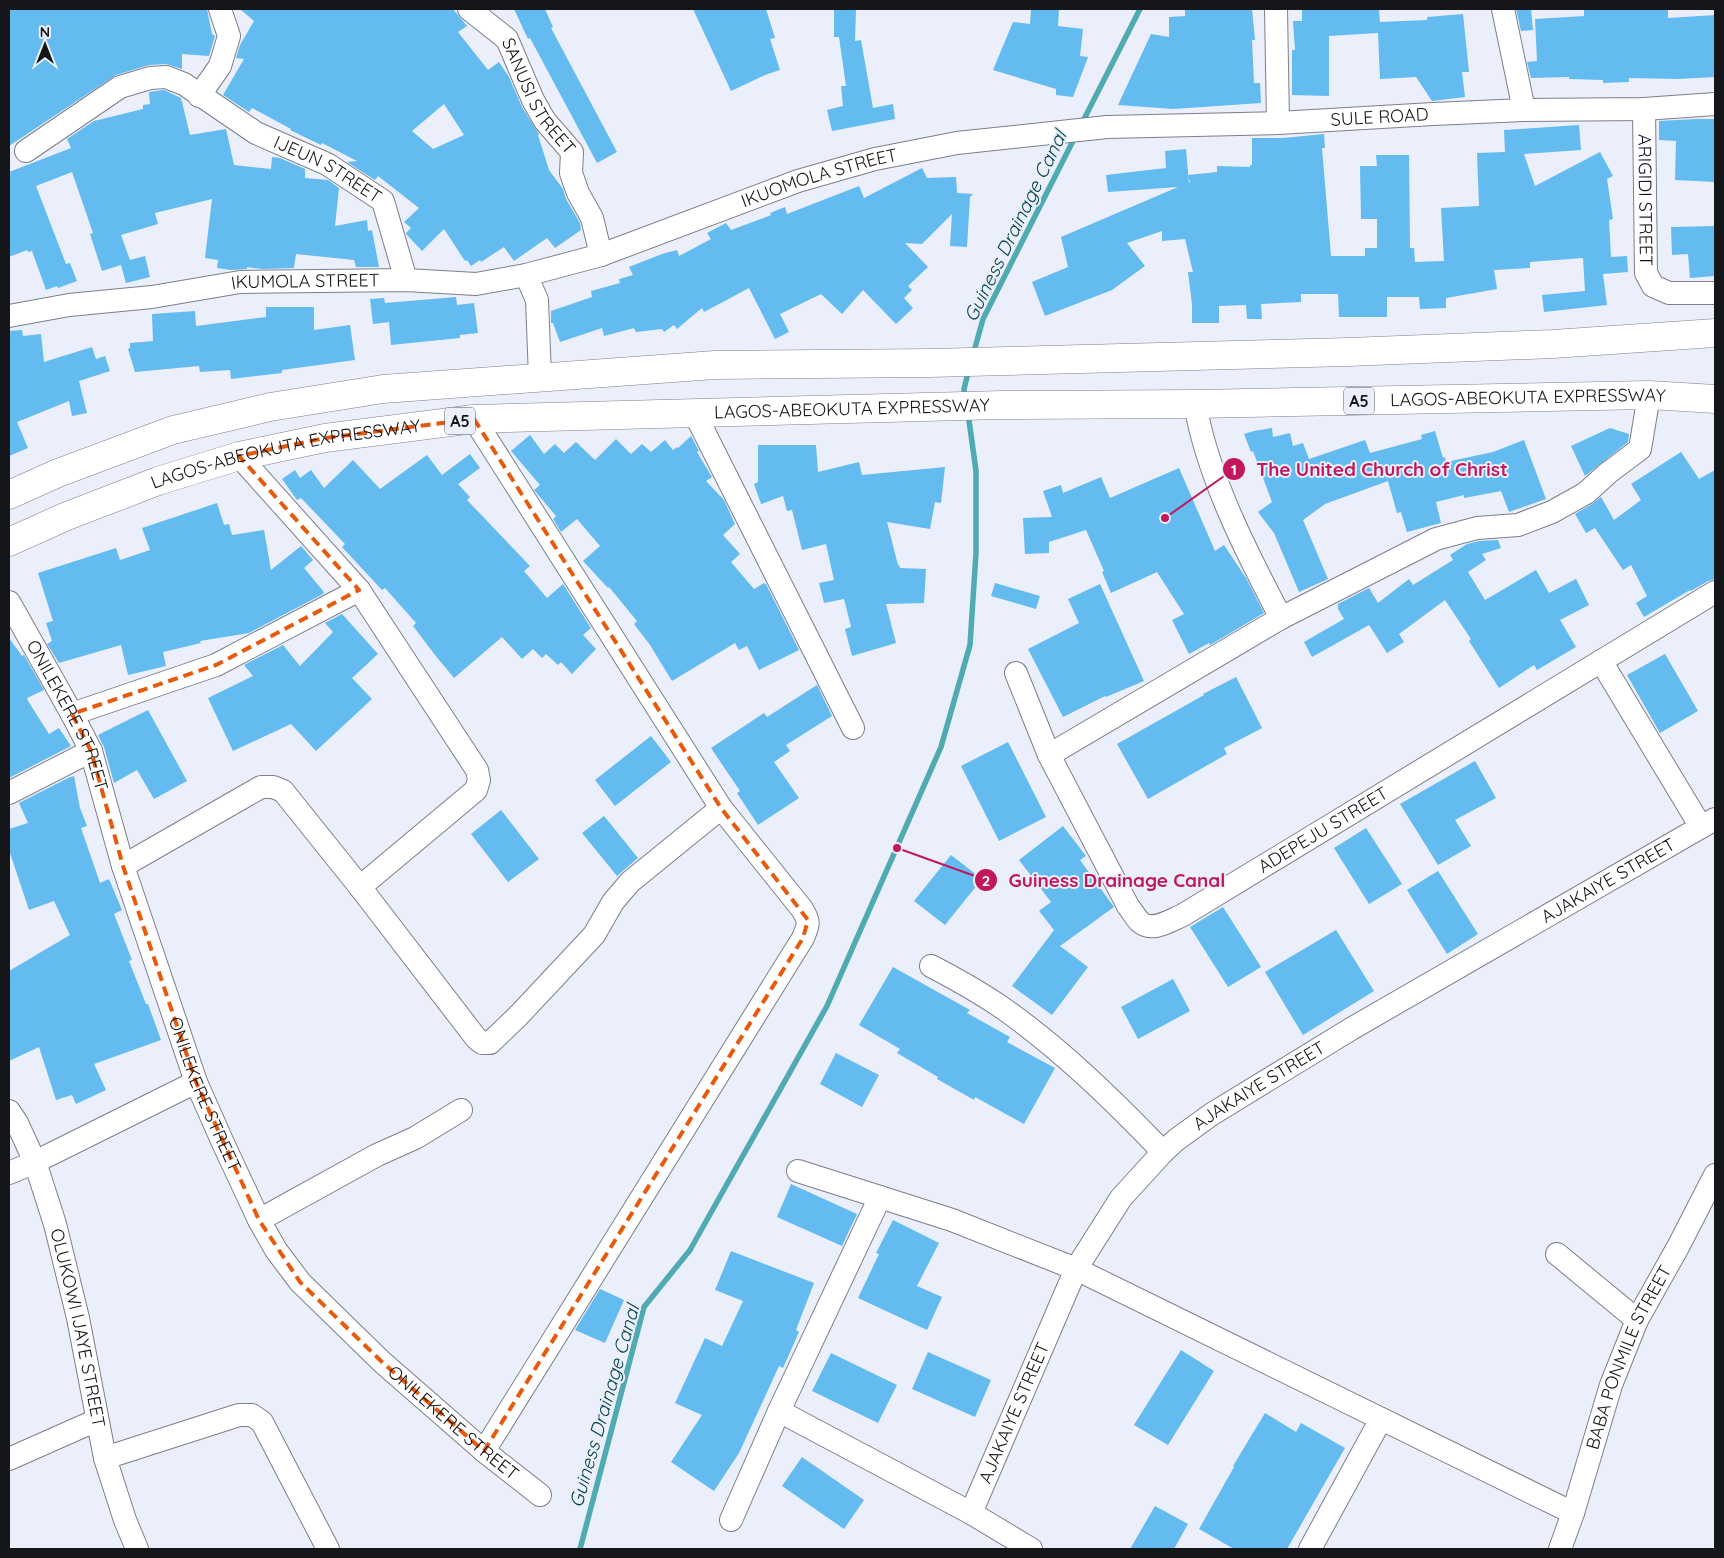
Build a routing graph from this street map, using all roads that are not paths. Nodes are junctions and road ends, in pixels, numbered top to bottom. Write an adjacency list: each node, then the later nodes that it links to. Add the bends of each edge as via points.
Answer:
1 (220, 9): 5 (street, via 229,36 220,66)
2 (469, 9): 12 (street, SANUSI STREET, via 507,39 545,122 572,152 571,173 592,218)
3 (1276, 9): 9 (street)
4 (1503, 9): 8 (street)
5 (199, 96): 11 (street, IJEUN STREET, via 184,84 166,77 138,81 120,87); 14 (street, IJEUN STREET, via 256,133 327,164 383,201)
6 (1715, 104): 7 (street, SULE ROAD)
7 (1644, 109): 8 (street, SULE ROAD); 15 (street, ARIGIDI STREET, via 1646,273 1653,286 1669,293)
8 (1524, 110): 9 (street, SULE ROAD)
9 (1278, 123): 10 (street, SULE ROAD, via 1106,127)
10 (1045, 135): 12 (street, IKUOMOLA STREET, via 957,144 875,159 798,181)
11 (26, 151)
12 (601, 255): 13 (street, IKUMOLA STREET)
13 (526, 276): 14 (street, IKUMOLA STREET, via 476,284); 18 (street, via 537,300)
14 (406, 280): 16 (street, IKUMOLA STREET, via 240,282)
15 (1715, 292)
16 (9, 316)
17 (1715, 333): 18 (highway, A5, via 1553,344 1348,352 715,365)
18 (540, 377): 25 (highway, A5, via 383,389 270,407 173,430)
19 (1649, 395): 20 (highway, LAGOS-ABEOKUTA EXPRESSWAY / A5); 21 (highway, LAGOS-ABEOKUTA EXPRESSWAY / A5); 30 (street, via 1640,449 1586,493 1552,512 1518,525 1478,528 1436,539)
20 (1715, 399)
21 (1195, 404): 22 (highway, LAGOS-ABEOKUTA EXPRESSWAY / A5, via 1002,405); 30 (street, via 1207,453 1232,518)
22 (695, 414): 23 (highway, LAGOS-ABEOKUTA EXPRESSWAY / A5); 34 (street)
23 (474, 419): 24 (highway, LAGOS-ABEOKUTA EXPRESSWAY / A5, via 325,438); 38 (street)
24 (239, 456): 26 (highway, LAGOS-ABEOKUTA EXPRESSWAY / A5, via 158,481); 27 (street)
25 (9, 495)
26 (9, 542)
27 (359, 590): 33 (street, via 216,665); 41 (street, via 477,770 479,780 476,790)
28 (1715, 592): 31 (street, ADEPEJU STREET)
29 (9, 602): 33 (street, ONILEKERE STREET)
30 (1281, 618): 36 (street)
31 (1601, 661): 36 (street, ADEPEJU STREET, via 1183,915 1155,926 1141,923 1128,906); 39 (street)
32 (1016, 674): 36 (street, ADEPEJU STREET)
33 (72, 714): 35 (street, ONILEKERE STREET)
34 (853, 728)
35 (91, 751): 37 (street); 40 (street, ONILEKERE STREET)
36 (1049, 756)
37 (9, 794)
38 (721, 808): 41 (street, via 630,882 612,902 594,935 490,1044 476,1038); 59 (street, via 802,910 808,926)
39 (1708, 823): 46 (street, AJAKAIYE STREET, via 1351,1029 1212,1114)
40 (123, 866): 41 (street, via 261,787 273,787 283,792); 43 (street, ONILEKERE STREET)
41 (360, 887)
42 (932, 966): 46 (street, via 1004,1008 1092,1082)
43 (196, 1082): 47 (street); 52 (street, ONILEKERE STREET)
44 (461, 1110): 52 (street, via 415,1138 376,1155)
45 (9, 1111): 47 (street, OLUKOWI IJAYE STREET)
46 (1163, 1152): 54 (street, AJAKAIYE STREET, via 1121,1198)
47 (35, 1162): 49 (street); 58 (street, OLUKOWI IJAYE STREET, via 55,1224)
48 (798, 1171): 51 (street)
49 (9, 1174)
50 (1715, 1175): 55 (street, BABA PONMILE STREET)
51 (880, 1197): 54 (street, via 952,1220); 56 (street)
52 (259, 1220): 59 (street, ONILEKERE STREET, via 300,1282 382,1362)
53 (1557, 1254): 55 (street)
54 (1076, 1269): 57 (street); 64 (street, AJAKAIYE STREET)
55 (1637, 1320): 63 (street, BABA PONMILE STREET, via 1612,1385)
56 (779, 1411): 64 (street); 65 (street)
57 (1382, 1419): 63 (street); 69 (street)
58 (97, 1420): 60 (street, OLUKOWI IJAYE STREET); 61 (street)
59 (484, 1451): 62 (street, ONILEKERE STREET)
60 (105, 1458): 66 (street, OLUKOWI IJAYE STREET); 67 (street, via 239,1415 252,1415 262,1422)
61 (9, 1459)
62 (540, 1495)
63 (1573, 1512): 70 (street, BABA PONMILE STREET)
64 (971, 1513): 68 (street)
65 (731, 1520)
66 (137, 1549)
67 (328, 1549)
68 (1031, 1549)
69 (1310, 1549)
70 (1560, 1549)

